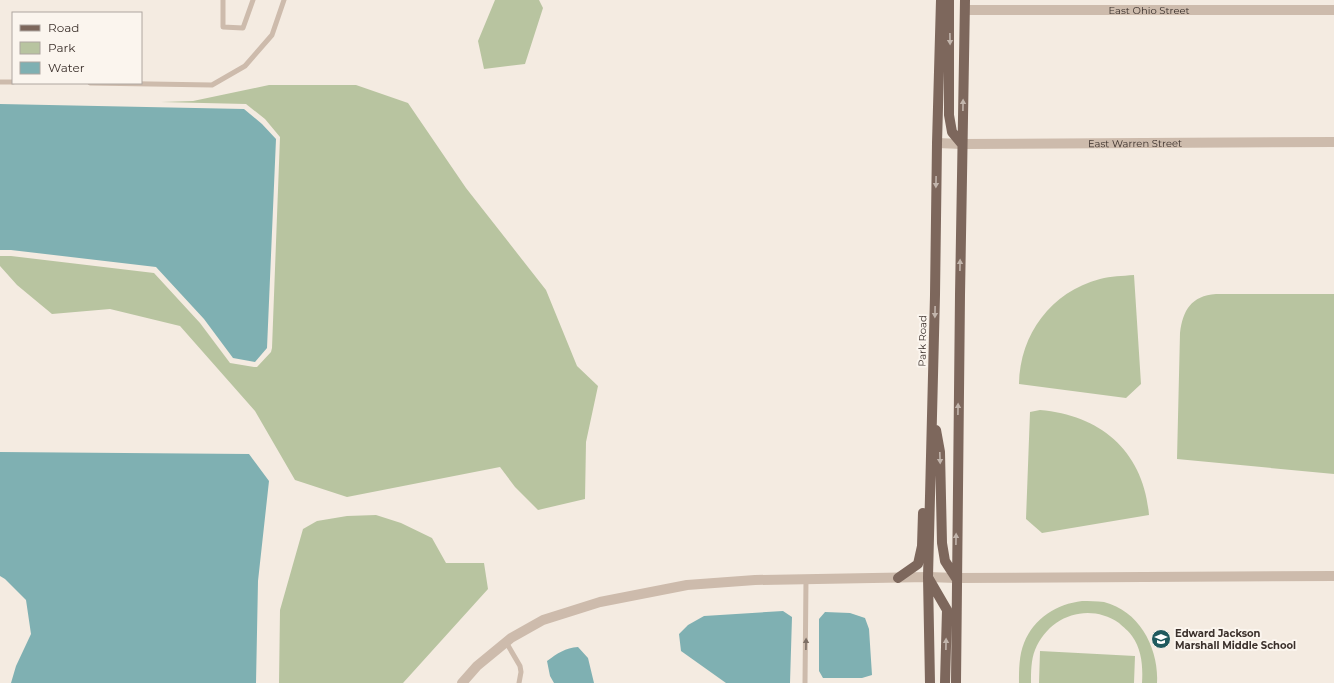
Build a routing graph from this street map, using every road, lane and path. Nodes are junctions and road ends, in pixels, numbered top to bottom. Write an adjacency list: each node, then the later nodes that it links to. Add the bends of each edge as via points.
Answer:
1 (223, 0): 2 (lane, via 223,27 243,28)
2 (253, 0)
3 (284, 0): 10 (lane, via 272,35 245,66 212,85)
4 (941, 0): 12 (main road, Park Road)
5 (949, 0): 13 (main road, one-way to 13, via 949,116 952,132)
6 (965, 5): 7 (street, East Ohio Street); 13 (main road, one-way to 6)
7 (1334, 10)
8 (0, 82): 9 (lane)
9 (12, 82)
10 (142, 84)
11 (1334, 142): 13 (street, East Warren Street)
12 (937, 143): 13 (street, East Warren Street); 14 (main road, Park Road, one-way to 14)
13 (962, 144): 18 (main road, one-way to 13)
14 (932, 406): 16 (main road, via 925,446 922,546 918,564); 17 (main road, Park Road); 18 (main road, one-way to 18, via 940,452 942,543 945,561)
15 (1334, 576): 18 (street)
16 (898, 578): 17 (street); 19 (street)
17 (928, 578): 18 (street); 24 (main road, Park Road); 25 (main road, one-way to 17, via 946,610)
18 (956, 578): 26 (main road)
19 (806, 579): 20 (street, via 687,585 600,602 543,620); 23 (lane, one-way to 19)
20 (506, 642): 21 (street, via 477,666); 22 (lane, via 520,666)
21 (462, 683)
22 (519, 683)
23 (805, 683)
24 (930, 683)
25 (945, 683)
26 (956, 683)

